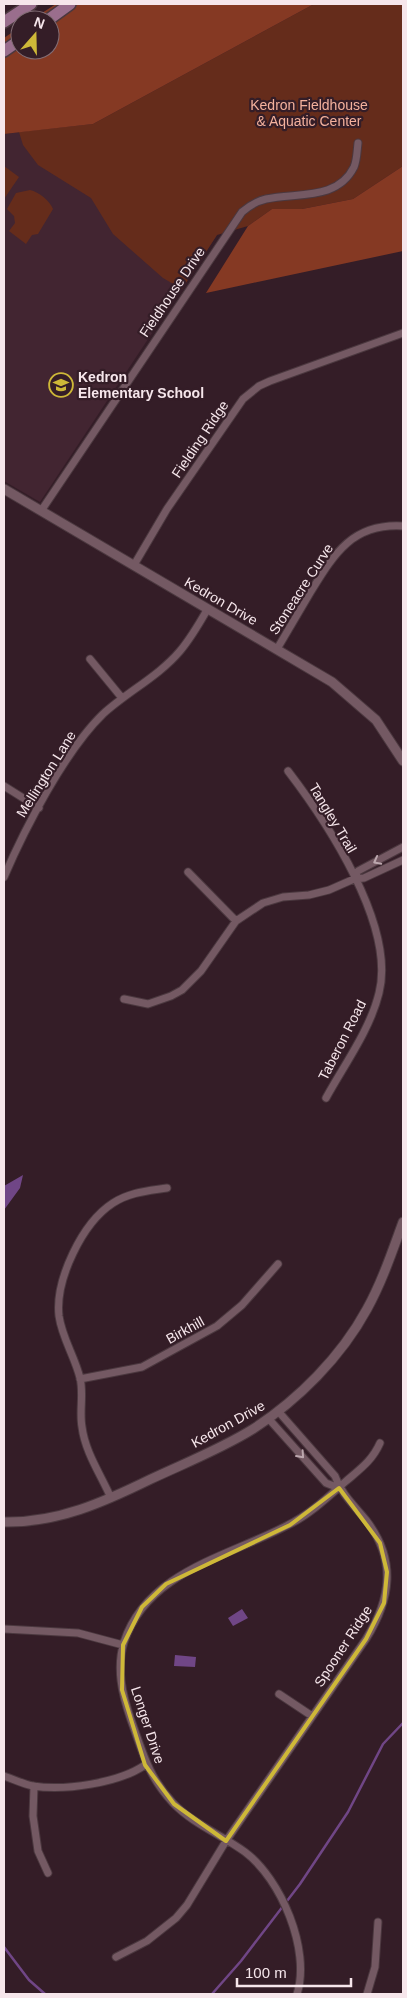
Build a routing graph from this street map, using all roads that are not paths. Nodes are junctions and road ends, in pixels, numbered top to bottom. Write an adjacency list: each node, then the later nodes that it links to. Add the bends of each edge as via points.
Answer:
1 (31, 4): 2 (main road)
2 (4, 22)
3 (358, 144): 6 (street, Fieldhouse Drive, via 355,165 345,180 329,190 266,199 242,212)
4 (403, 334): 8 (street, Fielding Ridge, via 270,381 243,399 167,509)
5 (4, 489): 6 (street, Kedron Drive)
6 (41, 511): 8 (street, Kedron Drive)
7 (403, 526): 10 (street, Stoneacre Curve, via 370,530 353,538 336,552)
8 (134, 565): 9 (street, Kedron Drive)
9 (207, 610): 10 (street, Kedron Drive); 12 (street, Mellington Lane, via 179,653)
10 (277, 649): 13 (street, Kedron Drive, via 332,682 362,706 387,734)
11 (90, 659): 12 (street)
12 (122, 698): 16 (street, Mellington Lane, via 74,749)
13 (403, 761)
14 (288, 771): 21 (street, Tangley Trail, via 312,803)
15 (4, 786): 16 (street)
16 (39, 808): 20 (street, Mellington Lane)
17 (403, 847): 21 (street, one-way to 21, via 358,871)
18 (403, 860): 21 (street, via 364,878)
19 (188, 872): 22 (street)
20 (4, 877)
21 (354, 879): 22 (street, via 329,890 263,903); 24 (street, Taberon Road, via 378,938 382,967 379,993 362,1035)
22 (236, 921): 23 (street, via 201,971 182,990 148,1004)
23 (124, 1000)
24 (326, 1098)
25 (167, 1188): 28 (street, via 130,1195 104,1210 86,1233 66,1270 59,1293 59,1317)
26 (403, 1222): 29 (street, Kedron Drive, via 382,1278 351,1333 313,1379)
27 (278, 1264): 28 (street, Birkhill, via 230,1316 211,1330 142,1367)
28 (80, 1379): 33 (street, via 83,1434)
29 (278, 1411): 30 (street, Kedron Drive); 32 (street, Spooner Ridge, via 335,1476)
30 (268, 1418): 32 (street, one-way to 32, via 326,1483); 33 (street, Kedron Drive, via 230,1441)
31 (380, 1443): 32 (street, Longer Drive, via 374,1457)
32 (339, 1488): 36 (street, Longer Drive, via 290,1525 166,1584 142,1607); 38 (street, Spooner Ridge, via 380,1543 388,1584 377,1621)
33 (111, 1498): 34 (street, Kedron Drive, via 68,1514)
34 (4, 1522)
35 (4, 1629): 36 (street, via 78,1633)
36 (124, 1645): 39 (street, Longer Drive, via 120,1660 122,1690)
37 (279, 1694): 38 (street)
38 (312, 1716): 42 (street, Spooner Ridge)
39 (146, 1765): 41 (street, via 110,1780); 42 (street, Longer Drive, via 174,1804)
40 (4, 1776): 41 (street)
41 (34, 1786): 43 (street, via 33,1816 38,1851)
42 (226, 1841): 45 (street, Spooner Ridge, via 176,1918 146,1941); 46 (street, Longer Drive, via 245,1852 261,1868 273,1882 285,1907 300,1954)
43 (48, 1873)
44 (378, 1922): 47 (street, via 375,1967)
45 (116, 1957)
46 (296, 1994)
47 (366, 1994)

